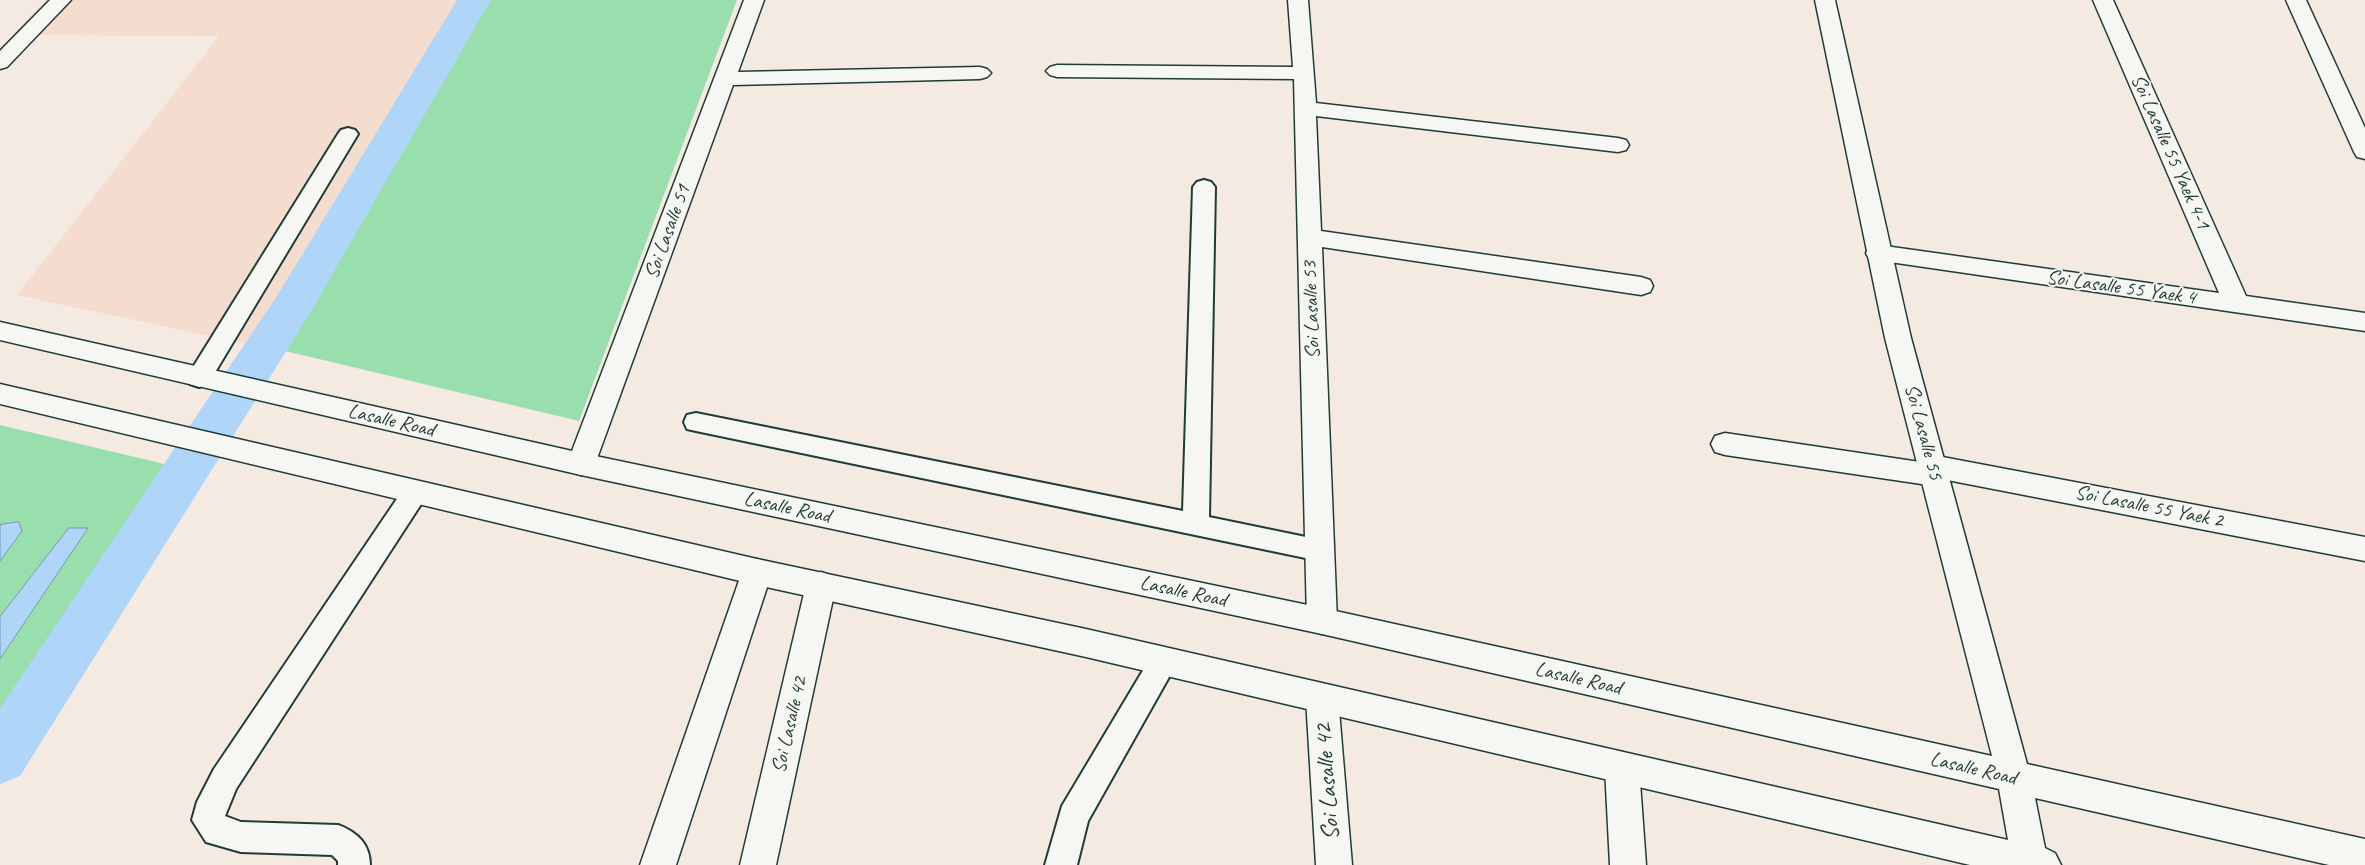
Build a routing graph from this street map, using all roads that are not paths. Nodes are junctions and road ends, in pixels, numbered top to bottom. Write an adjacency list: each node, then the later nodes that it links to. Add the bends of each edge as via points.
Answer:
1 (61, 0): 7 (street)
2 (754, 0): 11 (street, Soi Lasalle 51)
3 (1298, 0): 10 (street, Soi Lasalle 53)
4 (1825, 0): 18 (street, Soi Lasalle 55)
5 (2103, 0): 20 (street, Soi Lasalle 55 Yaek 4-1)
6 (2296, 0): 15 (street)
7 (0, 63)
8 (1058, 71): 10 (street)
9 (980, 73): 11 (street)
10 (1304, 73): 12 (street, Soi Lasalle 53)
11 (724, 79): 27 (street, Soi Lasalle 51)
12 (1305, 108): 14 (street); 17 (street, Soi Lasalle 53)
13 (348, 134): 23 (lane)
14 (1618, 145)
15 (2365, 152)
16 (1204, 187): 30 (lane)
17 (1310, 237): 19 (street); 32 (street, Soi Lasalle 53)
18 (1878, 253): 20 (street, Soi Lasalle 55 Yaek 4); 28 (street, Soi Lasalle 55)
19 (1641, 286)
20 (2237, 304): 21 (street, Soi Lasalle 55 Yaek 4)
21 (2365, 322)
22 (0, 331): 23 (street, Lasalle Road)
23 (199, 378): 27 (street, Lasalle Road)
24 (0, 394): 29 (street)
25 (696, 422): 30 (lane)
26 (1725, 444): 28 (street, Soi Lasalle 55 Yaek 2)
27 (581, 464): 35 (street, Lasalle Road)
28 (1934, 471): 31 (street, Soi Lasalle 55 Yaek 2); 39 (street, Soi Lasalle 55)
29 (416, 491): 33 (street); 42 (lane, via 225,779 208,820 217,830 241,837 338,840 354,854)
30 (1196, 525): 32 (lane)
31 (2365, 549)
32 (1320, 550): 35 (street, Soi Lasalle 53)
33 (757, 572): 34 (street); 43 (street)
34 (822, 585): 36 (street); 44 (street, Soi Lasalle 42)
35 (1322, 621): 39 (street, Lasalle Road)
36 (1164, 661): 37 (street); 45 (lane, via 1073,817)
37 (1322, 698): 38 (street); 46 (street, Soi Lasalle 42)
38 (1622, 768): 41 (street); 47 (street)
39 (2014, 778): 40 (street, Lasalle Road); 41 (street, Soi Lasalle 55)
40 (2365, 856)
41 (2034, 864)
42 (354, 865)
43 (658, 865)
44 (758, 865)
45 (1060, 865)
46 (1334, 865)
47 (1628, 865)

